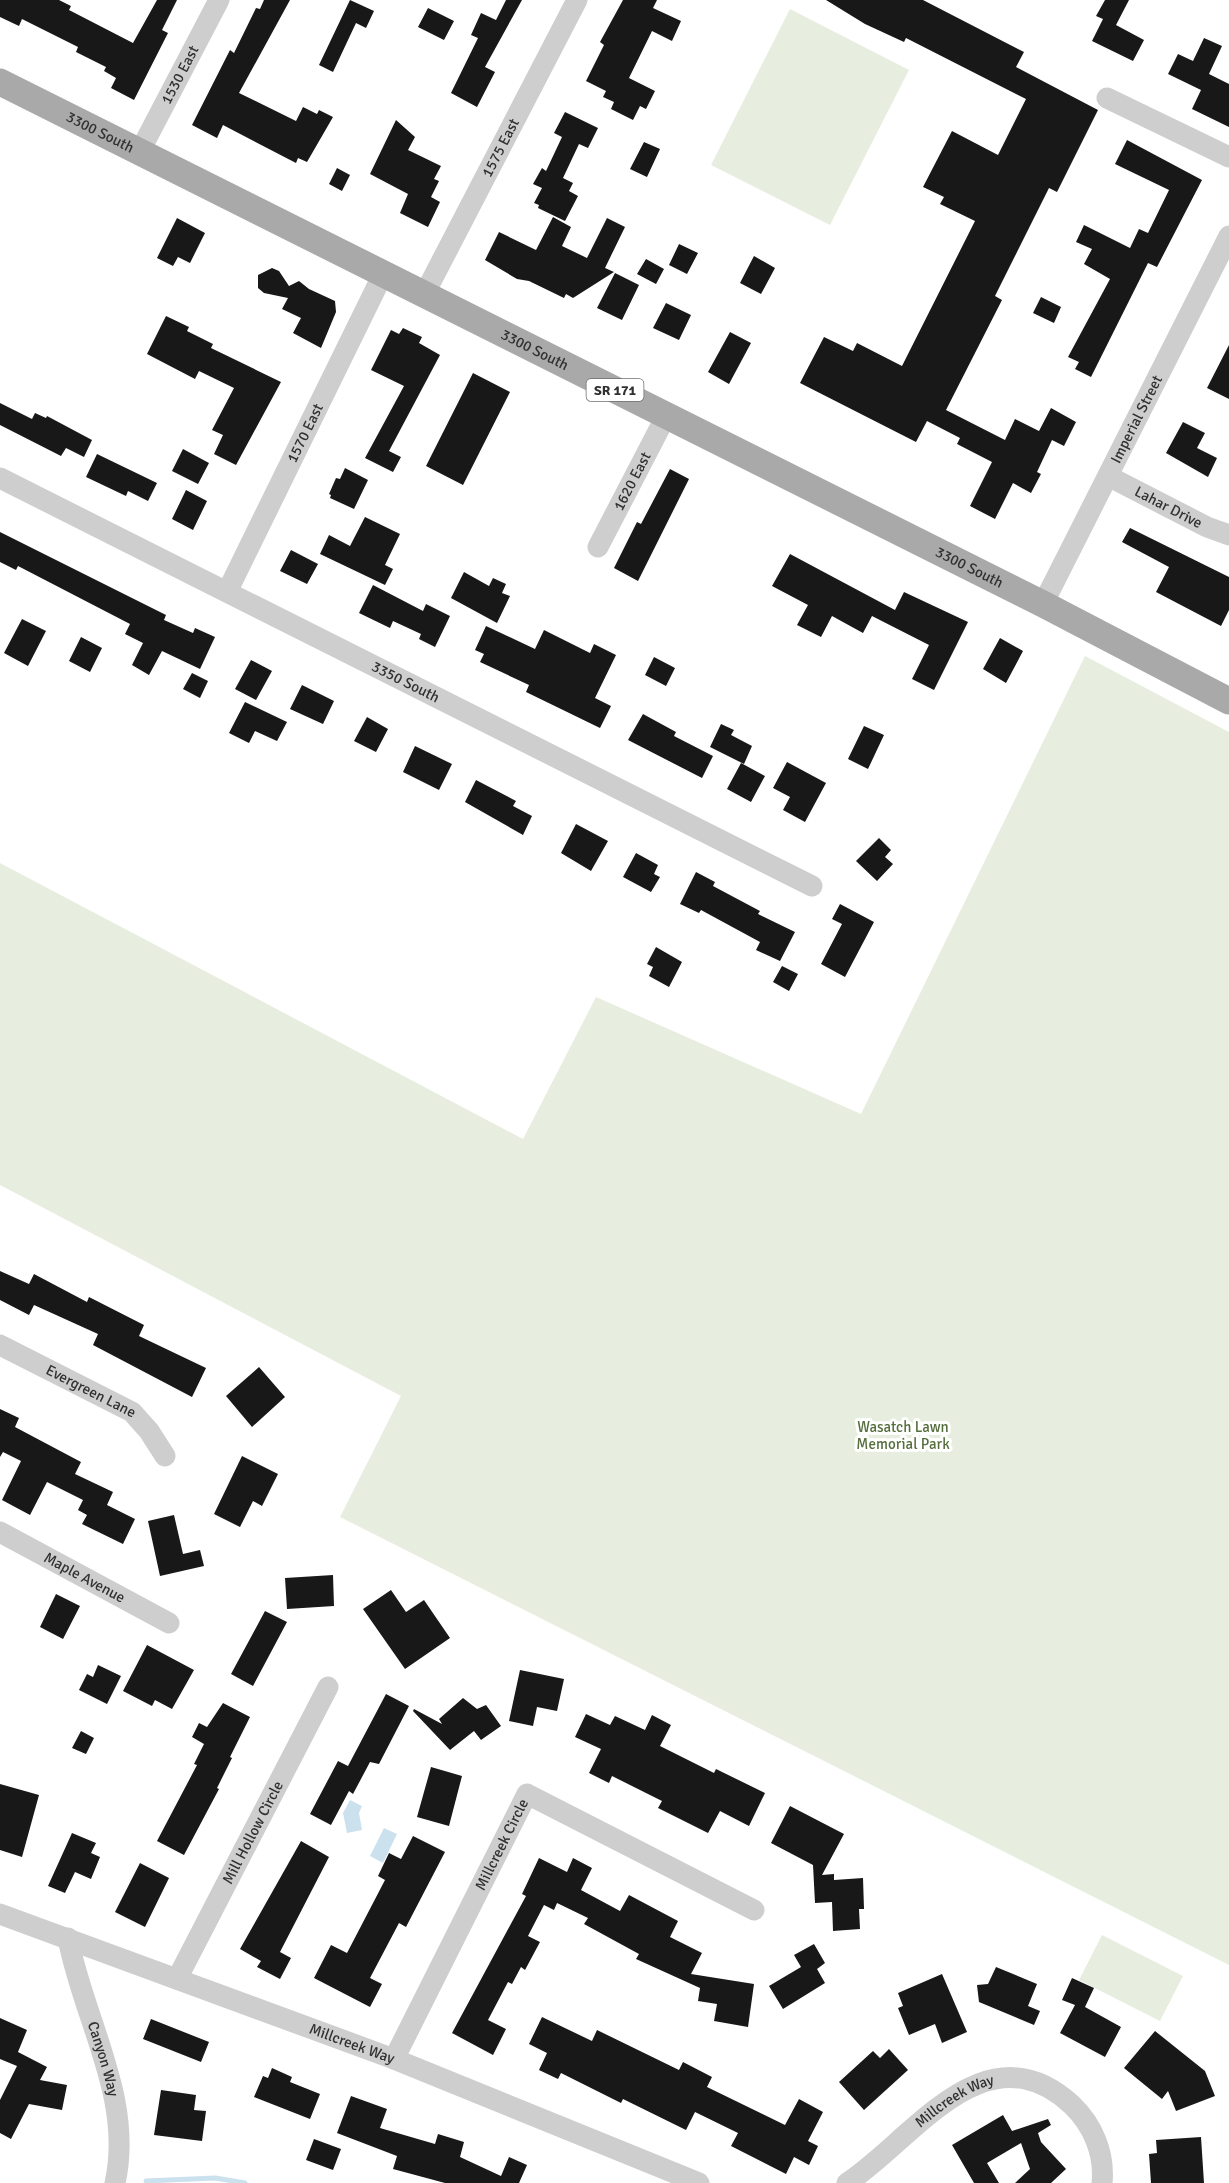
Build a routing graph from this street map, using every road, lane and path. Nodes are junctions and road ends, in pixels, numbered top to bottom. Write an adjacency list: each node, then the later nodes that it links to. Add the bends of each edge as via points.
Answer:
1 (219, 0): 5 (street, 1530 East)
2 (577, 0): 9 (street, 1575 East)
3 (0, 81): 5 (main road, 3300 South / SR 171)
4 (1107, 98): 6 (street)
5 (140, 152): 8 (main road, 3300 South / SR 171)
6 (1229, 157)
7 (1229, 236): 11 (street, Imperial Street)
8 (383, 274): 9 (main road, 3300 South / SR 171); 15 (street, 1570 East)
9 (424, 295): 10 (main road, 3300 South / SR 171)
10 (666, 416): 14 (street, 1620 East); 16 (main road, 3300 South / SR 171)
11 (1108, 476): 13 (street, Lahar Drive); 16 (street, Imperial Street)
12 (0, 478): 15 (street, 3350 South)
13 (1229, 535)
14 (598, 547)
15 (227, 592): 18 (street, 3350 South)
16 (1043, 604): 17 (main road, 3300 South / SR 171)
17 (1229, 701)
18 (812, 886)
19 (0, 1345): 20 (street, Evergreen Lane, via 132,1412)
20 (165, 1456)
21 (0, 1532): 22 (street, Maple Avenue)
22 (169, 1623)
23 (328, 1687): 27 (street, Mill Hollow Circle)
24 (754, 1910): 28 (street, Millcreek Circle, via 527,1794)
25 (0, 1914): 26 (street, Millcreek Way)
26 (68, 1938): 27 (street, Millcreek Way); 29 (street, Canyon Way, via 75,1973 115,2100 119,2139)
27 (177, 1979): 28 (street, Millcreek Way)
28 (394, 2059): 30 (street, Millcreek Way)
29 (115, 2183)
30 (699, 2183)
31 (847, 2183): 32 (street, Millcreek Way, via 930,2111 987,2080 1037,2084 1077,2109 1098,2141)
32 (1102, 2183)

